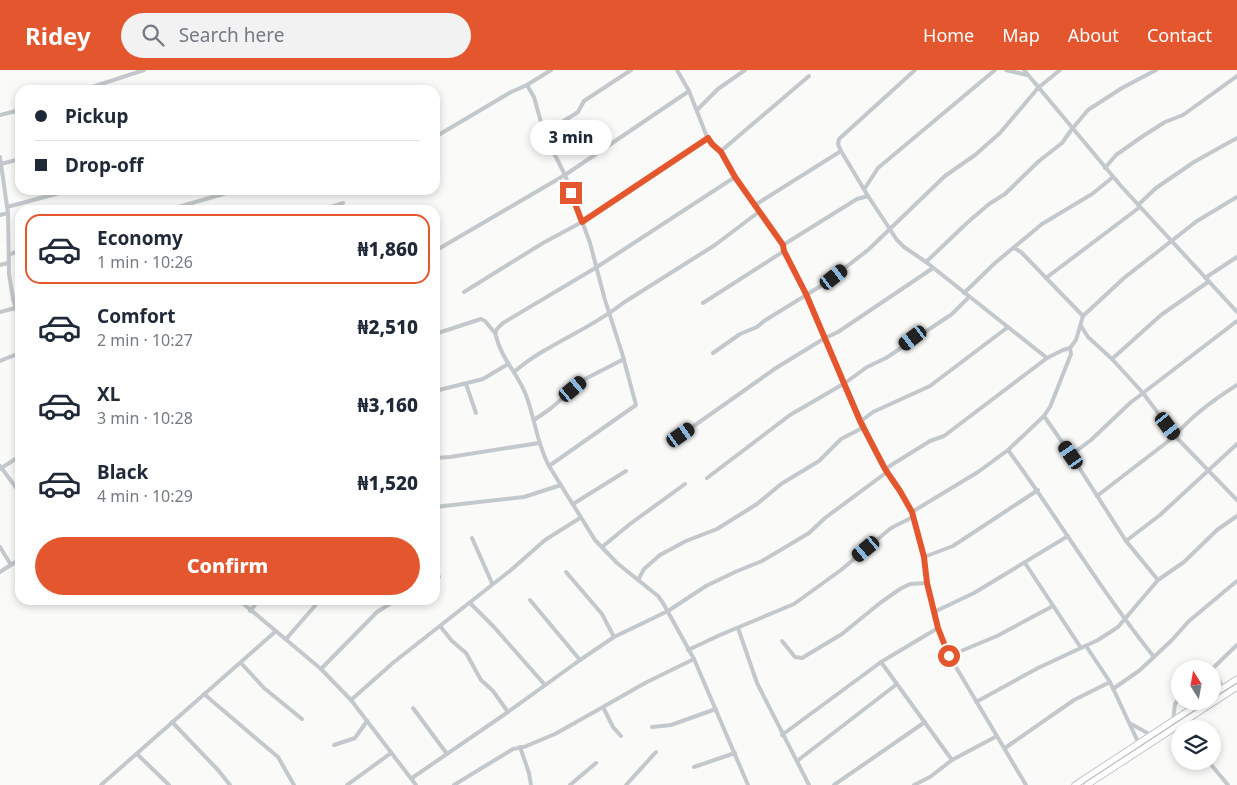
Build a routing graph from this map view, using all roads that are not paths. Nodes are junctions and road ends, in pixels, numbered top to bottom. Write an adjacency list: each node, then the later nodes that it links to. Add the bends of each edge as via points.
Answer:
1 (144, 70): 15 (street)
2 (551, 70): 16 (street)
3 (631, 70): 23 (street, via 584,101 578,112)
4 (678, 70): 18 (street)
5 (745, 70): 19 (street, via 718,89)
6 (915, 70): 27 (street, via 839,139)
7 (996, 70): 36 (street, via 878,168)
8 (1006, 70): 12 (street)
9 (1024, 70): 12 (street)
10 (1060, 70): 17 (street)
11 (1156, 70): 22 (street, via 1088,110)
12 (1027, 75): 17 (street)
13 (809, 76): 28 (street)
14 (1237, 76): 32 (street, via 1183,115 1142,136)
15 (98, 85)
16 (527, 85): 23 (street); 24 (street)
17 (1038, 88): 22 (street); 52 (street, via 1000,133 944,176)
18 (689, 91): 19 (street); 33 (street)
19 (697, 110): 25 (street)
20 (15, 111): 21 (street)
21 (0, 115)
22 (1072, 129): 32 (street); 61 (street, via 1062,143)
23 (544, 133): 33 (street)
24 (440, 134)
25 (708, 138): 28 (street); 51 (street)
26 (1237, 138): 46 (street, via 1156,188)
27 (841, 151): 36 (street); 45 (street)
28 (721, 152): 34 (street)
29 (0, 157): 31 (street)
30 (15, 161): 31 (street)
31 (1, 167): 48 (street)
32 (1105, 168): 35 (street)
33 (565, 175): 51 (street); 55 (street)
34 (735, 177): 45 (street); 64 (street)
35 (1113, 177): 46 (street); 56 (street, via 1092,194 1049,219)
36 (865, 188): 39 (street)
37 (55, 195): 42 (street)
38 (220, 195): 43 (street)
39 (868, 196): 52 (street); 54 (street)
40 (1237, 197): 53 (street)
41 (343, 203): 44 (street)
42 (24, 205)
43 (186, 205)
44 (337, 205)
45 (755, 205): 49 (street)
46 (1139, 206): 53 (street); 66 (street)
47 (15, 208): 48 (street)
48 (8, 210): 50 (street); 59 (street)
49 (760, 211): 54 (street); 78 (street, via 715,245)
50 (0, 215)
51 (582, 222): 64 (street); 68 (street)
52 (890, 229): 61 (street, via 904,247); 70 (street, via 868,250)
53 (1171, 241): 67 (street); 79 (street)
54 (783, 245): 57 (street)
55 (440, 248)
56 (1014, 248): 66 (street); 69 (street)
57 (784, 251): 70 (street); 74 (street)
58 (15, 252): 59 (street)
59 (10, 254): 62 (street)
60 (1237, 257): 67 (street)
61 (926, 262): 65 (street)
62 (8, 263): 63 (street); 73 (street)
63 (0, 265)
64 (597, 267): 78 (street); 84 (street, via 503,323)
65 (934, 268): 69 (street); 86 (street)
66 (1046, 278): 79 (street)
67 (1206, 280): 77 (street); 93 (street)
68 (464, 292)
69 (964, 293): 71 (street)
70 (806, 294): 86 (street); 89 (street, via 758,328 740,334)
71 (969, 297): 82 (street); 97 (street, via 952,314)
72 (15, 298): 73 (street)
73 (12, 299): 75 (street)
74 (703, 303)
75 (15, 308): 76 (street)
76 (0, 312)
77 (1237, 312)
78 (610, 314): 92 (street); 96 (street)
79 (1083, 316): 81 (street)
80 (1237, 321): 101 (street)
81 (1081, 326): 85 (street); 87 (street)
82 (1008, 327): 91 (street); 105 (street, via 930,386)
83 (440, 332): 84 (street, via 481,320)
84 (495, 333): 95 (street)
85 (1088, 337): 87 (street); 93 (street)
86 (825, 338): 97 (street); 107 (street)
87 (1076, 340): 88 (street)
88 (1070, 348): 91 (street); 103 (street, via 1071,354)
89 (713, 352)
90 (15, 356): 94 (street)
91 (1047, 358): 119 (street, via 944,436 930,440)
92 (624, 359): 104 (street, via 585,379); 115 (street, via 636,405)
93 (1112, 359): 101 (street)
94 (0, 361)
95 (508, 364): 96 (street); 98 (street, via 483,379)
96 (514, 372): 104 (street)
97 (845, 383): 105 (street); 120 (street, via 790,415)
98 (466, 384): 100 (street); 102 (street)
99 (1237, 385): 108 (street, via 1182,426)
100 (440, 390)
101 (1142, 394): 108 (street); 112 (street)
102 (476, 413)
103 (1044, 416): 111 (street); 112 (street)
104 (534, 420): 109 (street)
105 (860, 421): 106 (street)
106 (864, 427): 119 (street); 143 (street, via 717,529 660,556 644,569)
107 (681, 435)
108 (1175, 436): 117 (street); 125 (street)
109 (539, 444): 113 (street); 115 (street)
110 (1237, 444): 117 (street)
111 (1008, 450): 124 (street); 129 (street)
112 (1071, 455): 125 (street)
113 (440, 458)
114 (15, 459): 116 (street)
115 (548, 466): 122 (street)
116 (1, 468): 123 (street)
117 (1208, 470): 126 (street); 134 (street, via 1160,515)
118 (626, 471): 127 (street)
119 (886, 471): 129 (street); 156 (street, via 809,533 762,561 706,586)
120 (707, 478)
121 (685, 484): 136 (street)
122 (561, 485): 127 (street); 128 (street, via 524,498)
123 (15, 486)
124 (1038, 490): 132 (street); 137 (street, via 953,546)
125 (1097, 496): 134 (street)
126 (1237, 500)
127 (573, 504): 131 (street)
128 (440, 506)
129 (912, 515): 137 (street); 160 (street, via 890,528 841,570 794,604)
130 (1237, 516): 144 (street)
131 (580, 518): 136 (street); 146 (street, via 545,540)
132 (1068, 536): 139 (street); 158 (street)
133 (472, 538): 146 (street)
134 (1126, 541): 144 (street)
135 (0, 547): 140 (street)
136 (602, 547): 143 (street)
137 (924, 557): 147 (street)
138 (15, 562): 140 (street)
139 (1025, 563): 154 (street); 157 (street)
140 (11, 565): 141 (street)
141 (0, 572)
142 (566, 572): 163 (street, via 602,614)
143 (638, 580): 156 (street, via 658,596)
144 (1158, 580): 158 (street)
145 (1237, 582): 170 (street, via 1189,621)
146 (492, 583): 149 (street)
147 (927, 583): 157 (street); 165 (street, via 910,584 900,589 842,634 802,658 795,657)
148 (530, 600): 172 (street)
149 (470, 602): 159 (street); 181 (street)
150 (244, 605): 155 (street)
151 (254, 605): 155 (street)
152 (316, 605): 164 (street)
153 (388, 605): 176 (street, via 377,612)
154 (1053, 606): 167 (street); 169 (street, via 997,636)
155 (250, 610): 162 (street)
156 (668, 611): 163 (street); 168 (street)
157 (934, 612): 161 (street)
158 (1125, 620): 167 (street, via 1118,628); 170 (street)
159 (440, 626): 187 (street); 193 (street, via 466,653 481,680)
160 (738, 628): 168 (street); 204 (street, via 757,682)
161 (938, 628): 169 (street); 174 (street)
162 (276, 631): 164 (street); 175 (street)
163 (614, 637): 172 (street)
164 (286, 639): 176 (street)
165 (782, 641)
166 (1237, 645): 173 (street)
167 (1084, 647): 178 (street); 188 (street)
168 (688, 650): 171 (street)
169 (949, 656): 188 (street)
170 (1154, 657): 184 (street)
171 (694, 659): 190 (street); 191 (street)
172 (580, 660): 181 (street)
173 (1221, 660)
174 (881, 662): 180 (street); 204 (street)
175 (241, 663): 186 (street); 194 (street, via 264,688)
176 (321, 669): 187 (street)
177 (1237, 679): 183 (highway)
178 (1110, 682): 184 (street); 211 (street, via 1074,700)
179 (1221, 683): 183 (street)
180 (897, 684): 199 (street); 218 (street)
181 (545, 686): 193 (street)
182 (1237, 687): 196 (highway)
183 (1224, 688): 185 (highway)
184 (1113, 689): 201 (street)
185 (1221, 690)
186 (204, 694): 198 (street); 228 (street, via 278,757)
187 (351, 700): 197 (street)
188 (976, 702): 207 (street)
189 (413, 708): 216 (street)
190 (603, 708): 206 (street); 210 (street, via 556,734)
191 (716, 708): 202 (street, via 671,725); 214 (street)
192 (1190, 710): 195 (highway)
193 (508, 712): 216 (street)
194 (302, 719)
195 (1174, 720)
196 (1191, 720)
197 (368, 721): 209 (street, via 355,738); 213 (street)
198 (172, 722): 215 (street); 227 (street)
199 (925, 722): 217 (street); 237 (street)
200 (1171, 722): 205 (highway)
201 (1131, 724): 205 (street); 208 (street)
202 (652, 727)
203 (1171, 733): 241 (highway)
204 (782, 735): 218 (street)
205 (1151, 735): 208 (highway)
206 (621, 736)
207 (997, 736): 211 (street); 217 (street)
208 (1139, 744): 240 (highway)
209 (334, 745)
210 (520, 748): 231 (street, via 496,758); 232 (street)
211 (1005, 748): 239 (street)
212 (656, 752): 234 (street)
213 (391, 753): 222 (street); 229 (street)
214 (735, 753): 220 (street); 235 (street)
215 (136, 754): 225 (street); 226 (street)
216 (447, 754): 222 (street)
217 (952, 760): 238 (street)
218 (797, 761): 223 (street)
219 (596, 763): 233 (street)
220 (694, 767)
221 (1214, 770): 224 (street)
222 (412, 778): 230 (street)
223 (808, 784): 236 (street)
224 (1224, 784)
225 (101, 785)
226 (169, 785)
227 (230, 785)
228 (294, 785)
229 (347, 785)
230 (416, 785)
231 (454, 785)
232 (531, 785)
233 (570, 785)
234 (626, 785)
235 (748, 785)
236 (802, 785)
237 (834, 785)
238 (914, 785)
239 (1026, 785)
240 (1075, 785)
241 (1087, 785)

